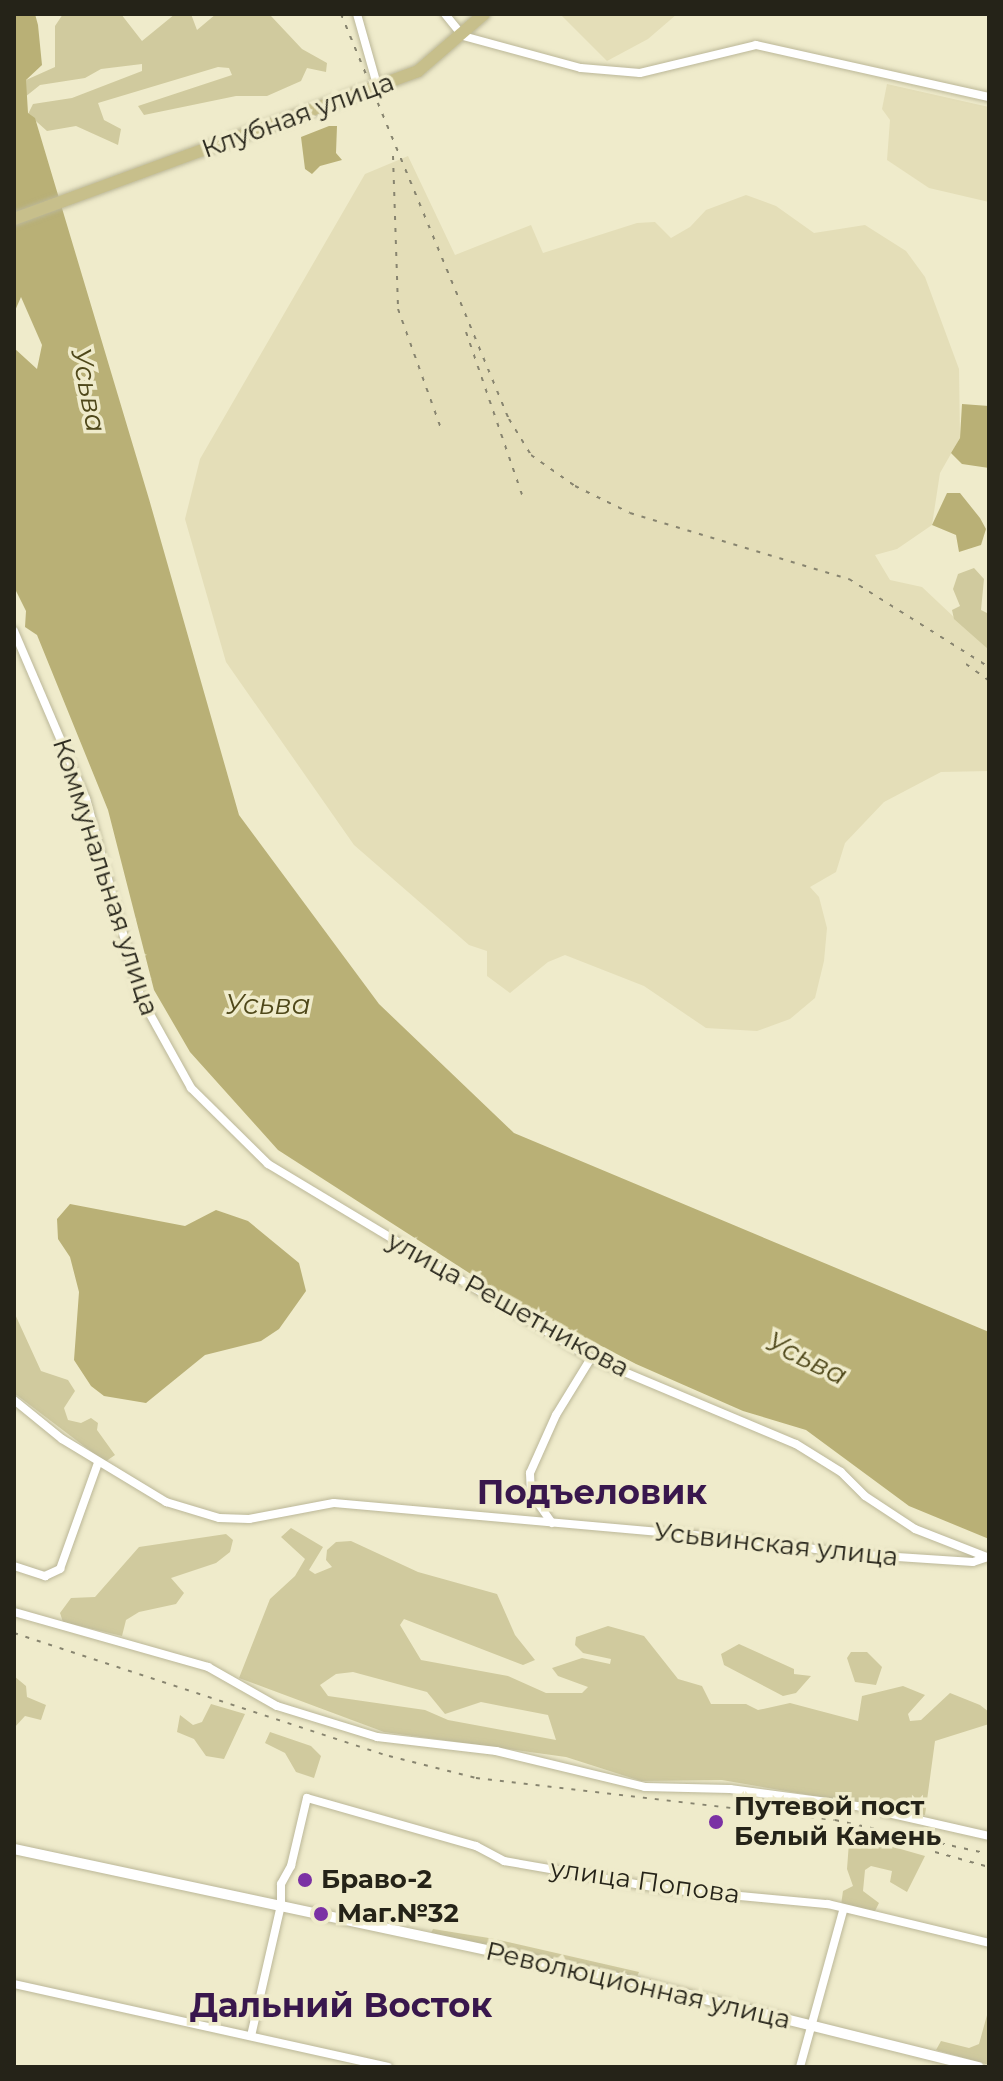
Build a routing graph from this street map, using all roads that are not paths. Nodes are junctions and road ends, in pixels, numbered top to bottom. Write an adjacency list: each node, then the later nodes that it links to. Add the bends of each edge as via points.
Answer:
1 (357, 14): 5 (street)
2 (445, 14): 4 (street)
3 (484, 14): 4 (main road, Клубная улица)
4 (463, 36): 5 (main road, Клубная улица, via 418,71); 6 (street, via 581,68 640,73 756,45)
5 (378, 88): 7 (main road, Клубная улица)
6 (989, 97)
7 (14, 219)
8 (14, 631): 9 (street, Коммунальная улица, via 86,799 141,998)
9 (158, 1035): 10 (street, улица Решетникова, via 191,1088 268,1164)
10 (591, 1358): 13 (street, via 556,1415 530,1473 531,1493); 14 (street, улица Решетникова, via 796,1444 915,1529)
11 (14, 1401): 12 (street, Усьвинская улица)
12 (98, 1463): 13 (street, Усьвинская улица, via 166,1502 219,1518 249,1519 334,1503); 15 (street, via 55,1574)
13 (552, 1523): 14 (street, Усьвинская улица, via 852,1554 973,1562)
14 (988, 1557)
15 (14, 1566)
16 (14, 1612): 17 (street, via 208,1667 277,1706 377,1737 496,1751 645,1787 730,1789 936,1822)
17 (989, 1836)
18 (14, 1849): 19 (street, Революционная улица)
19 (281, 1905): 20 (street, улица Попова, via 281,1884 291,1866 307,1798 476,1846 504,1861 665,1889 828,1904); 23 (street, Революционная улица); 24 (street)
20 (843, 1911): 21 (street, улица Попова); 23 (street)
21 (989, 1943)
22 (14, 1984): 24 (street)
23 (812, 2025): 26 (street); 27 (street, Революционная улица)
24 (251, 2036): 25 (street)
25 (388, 2067)
26 (800, 2067)
27 (979, 2067)

